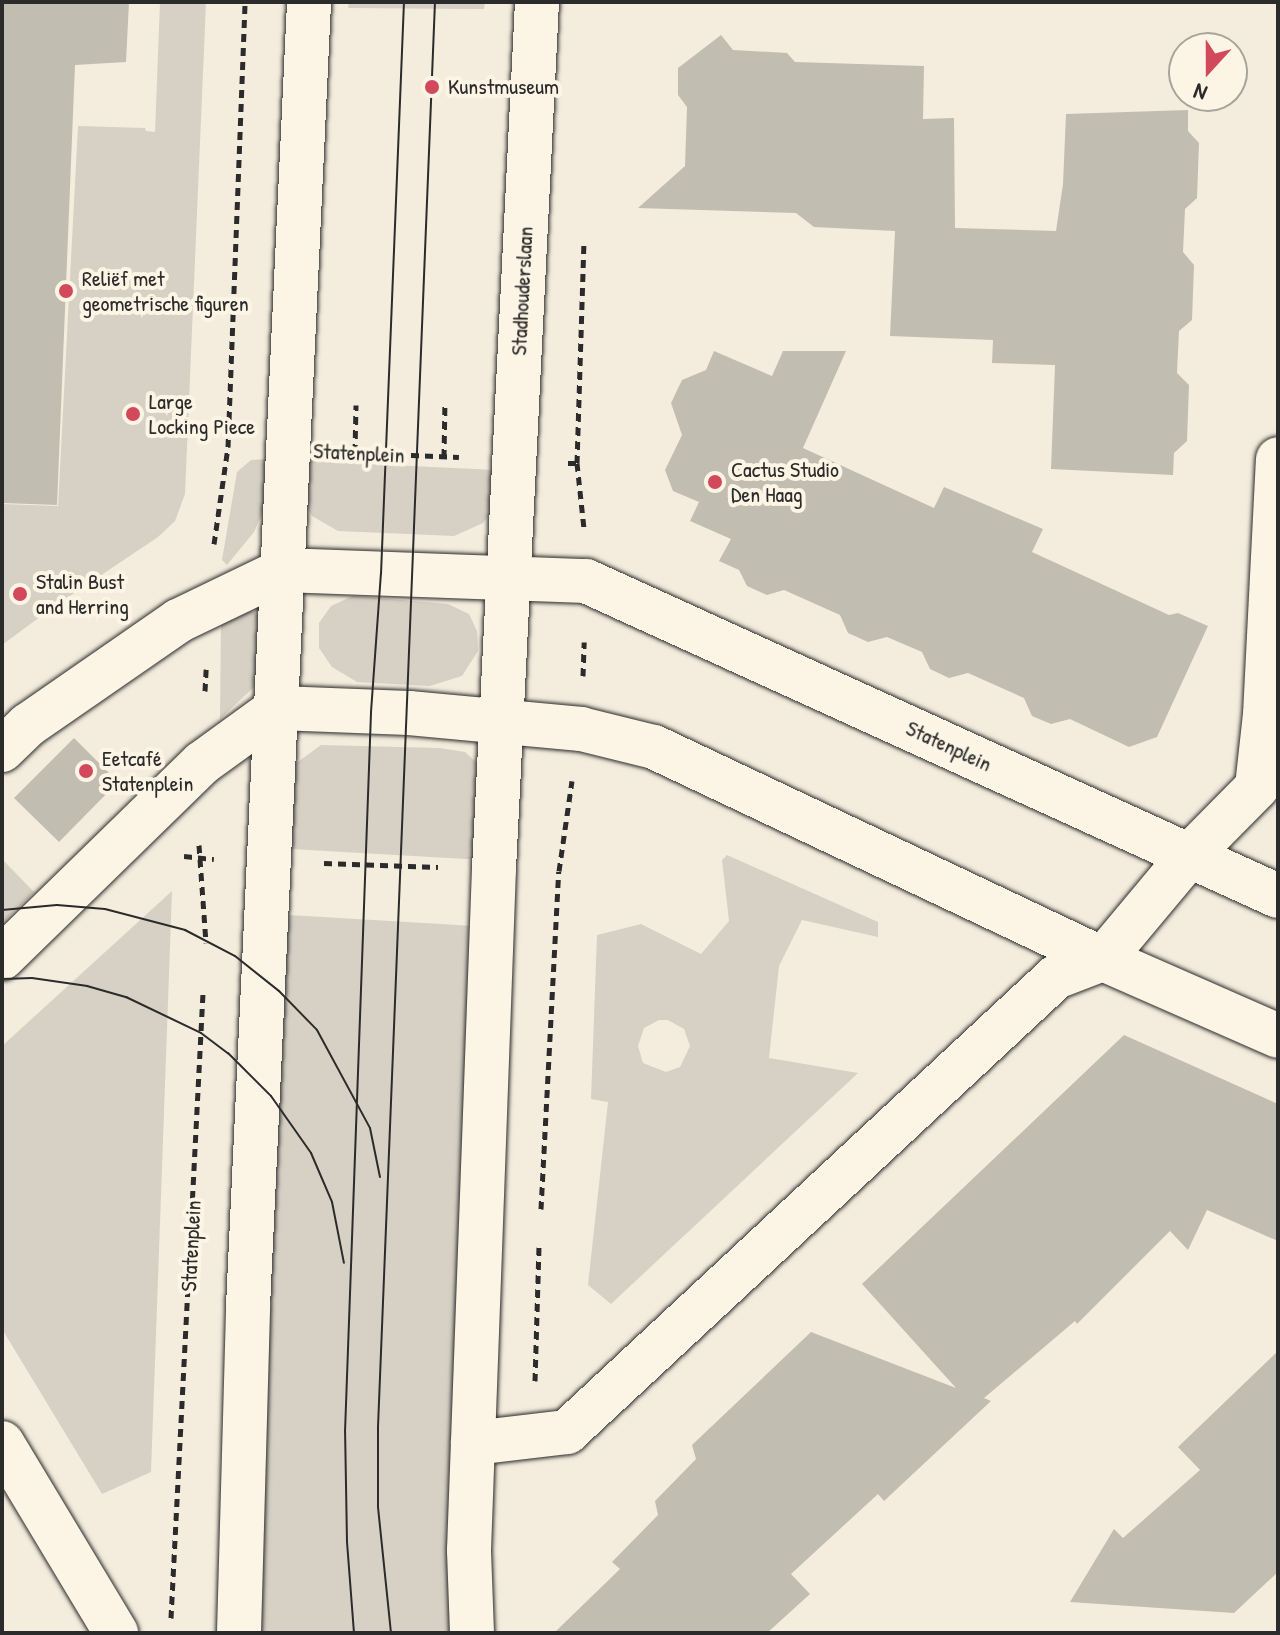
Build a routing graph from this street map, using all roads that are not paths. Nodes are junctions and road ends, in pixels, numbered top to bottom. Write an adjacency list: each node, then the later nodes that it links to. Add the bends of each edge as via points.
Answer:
1 (309, 2): 4 (street)
2 (537, 2): 5 (street, Stadhouderslaan)
3 (1278, 459): 9 (street, via 1257,787)
4 (284, 570): 5 (street, Statenplein); 6 (street); 8 (street, Statenplein, via 209,603 28,725)
5 (508, 580): 7 (street); 9 (street, Statenplein, via 586,581)
6 (278, 708): 7 (street); 11 (street, via 202,763); 17 (street, via 248,1306)
7 (502, 720): 12 (street, via 581,729 654,747); 15 (street)
8 (2, 750)
9 (1189, 856): 10 (street, Statenplein); 12 (street)
10 (1278, 896)
11 (2, 958)
12 (1103, 959): 13 (street); 15 (street, via 1056,977 567,1432)
13 (1278, 1036)
14 (2, 1443): 16 (street)
15 (473, 1443): 18 (street)
16 (116, 1633)
17 (239, 1633)
18 (472, 1633)

